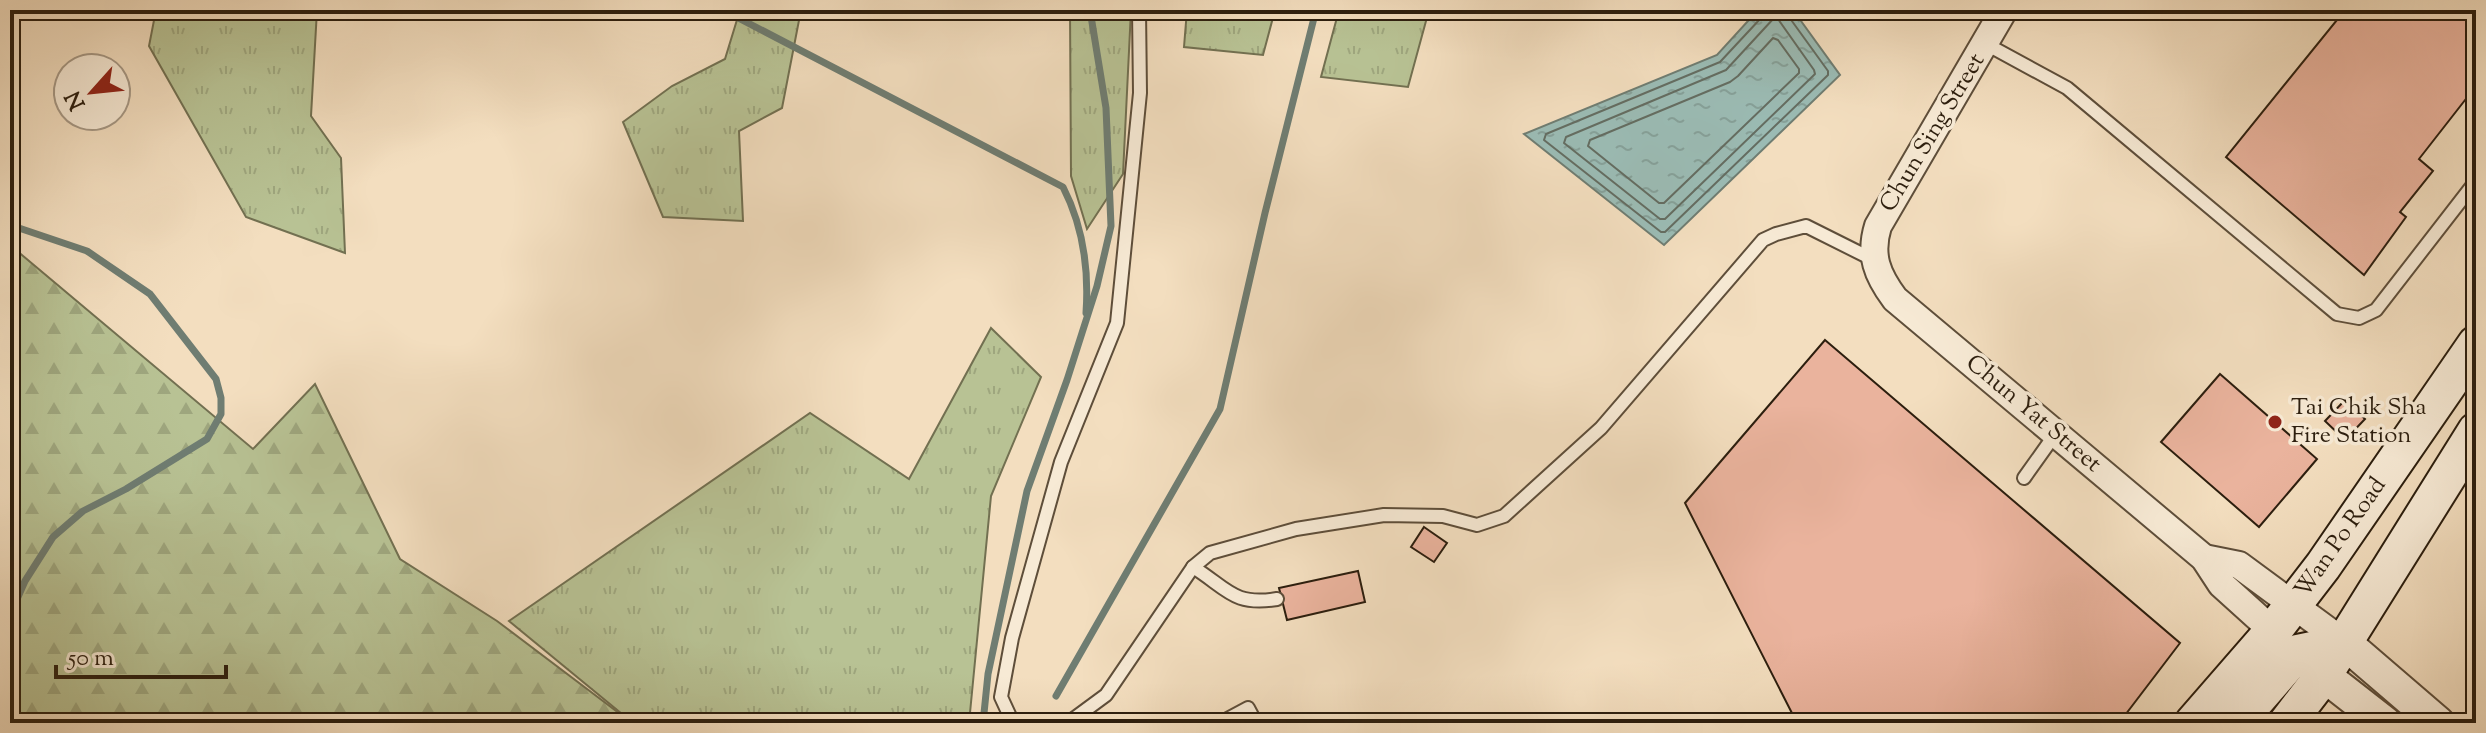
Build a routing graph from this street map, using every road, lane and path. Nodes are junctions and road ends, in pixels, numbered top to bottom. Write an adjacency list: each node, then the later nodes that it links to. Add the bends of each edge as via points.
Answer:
1 (1139, 10): 14 (lane, via 1140,93 1117,323 1061,462 1012,638 1001,697)
2 (2004, 10): 3 (street, Chun Sing Street)
3 (1986, 44): 4 (lane, via 2067,88 2337,314 2359,318 2376,310); 5 (street, Chun Sing Street, via 1883,215)
4 (2476, 181)
5 (1874, 260): 8 (street, Chun Yat Street, via 1895,299); 10 (lane, via 1806,226 1763,240 1601,428 1504,516 1477,525 1443,516 1369,517 1296,529 1210,553)
6 (2476, 344): 12 (main road, Wan Po Road, via 2323,566)
7 (2476, 431): 13 (main road, Wan Po Road)
8 (2056, 433): 9 (lane); 12 (street, Chun Yat Street, via 2204,558 2221,584)
9 (2024, 478)
10 (1193, 567): 11 (lane, via 1243,600); 15 (lane, via 1106,695)
11 (1277, 599)
12 (2297, 641): 13 (main road, Wan Po Road); 13 (street, Chun Yat Street); 18 (main road, Wan Po Road); 19 (main road); 20 (main road, Wan Po Road); 21 (street, Chun Yat Street)
13 (2345, 643): 22 (street, Chun Yat Street)
14 (1013, 723)
15 (1068, 723)
16 (1220, 723): 17 (lane, via 1248,708)
17 (1256, 723)
18 (2193, 723)
19 (2236, 723)
20 (2287, 723)
21 (2385, 723)
22 (2438, 723)

